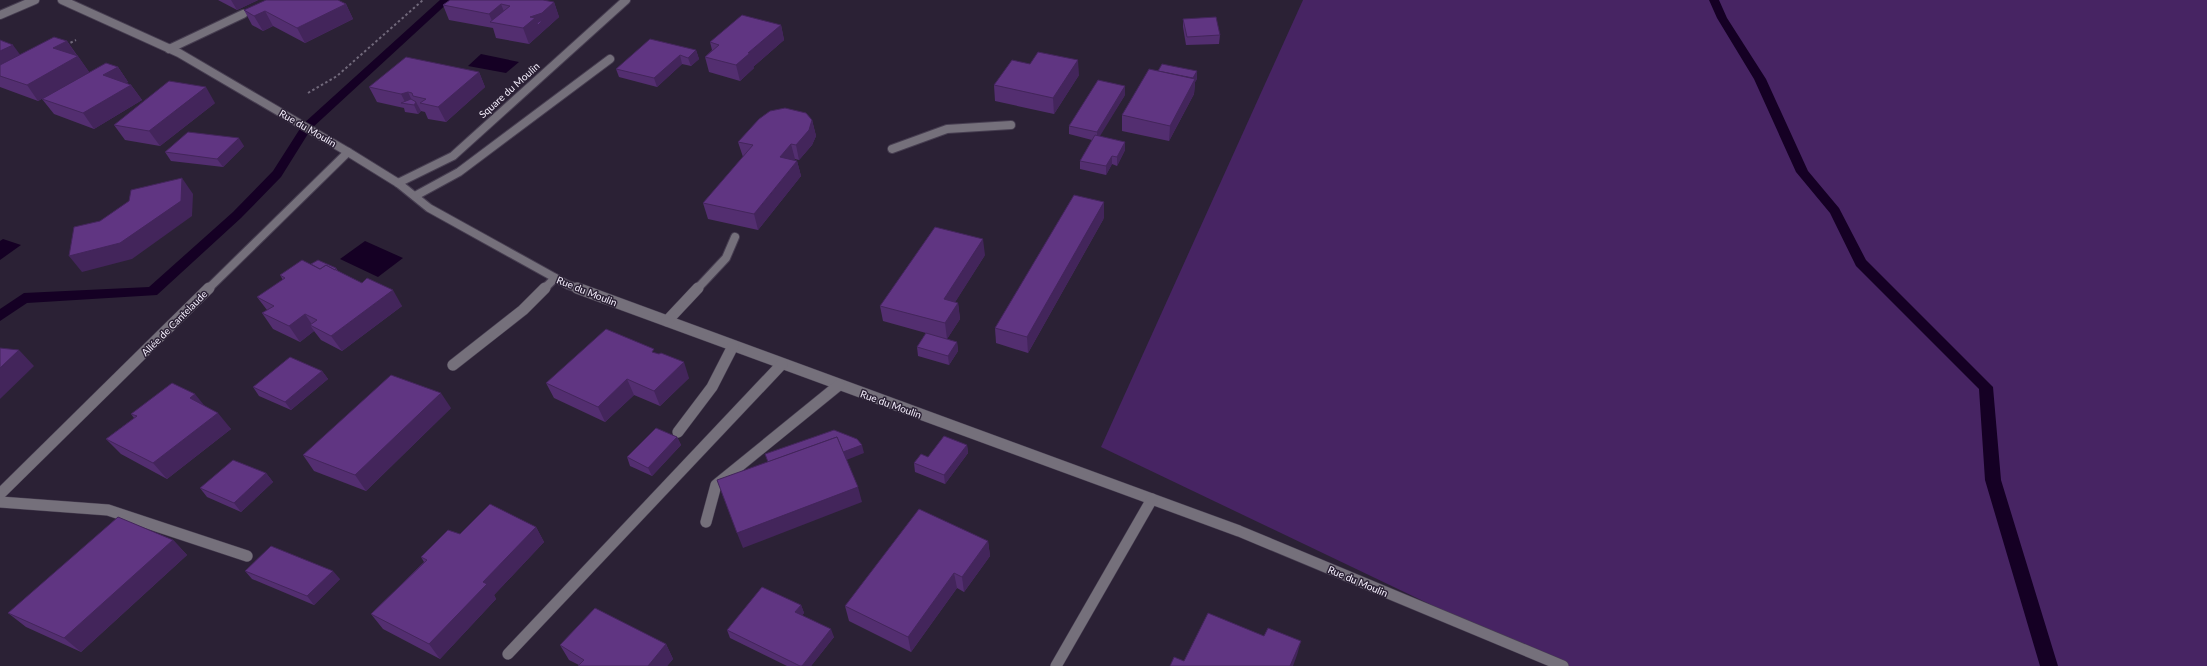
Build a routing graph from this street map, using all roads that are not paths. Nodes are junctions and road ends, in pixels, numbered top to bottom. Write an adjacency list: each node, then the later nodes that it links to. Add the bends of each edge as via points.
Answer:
1 (35, 0): 5 (street)
2 (62, 0): 6 (street, Rue du Moulin)
3 (626, 0): 11 (street, Square du Moulin, via 453,156)
4 (244, 14): 6 (street)
5 (0, 15)
6 (169, 49): 10 (street, Rue du Moulin)
7 (610, 59): 12 (street, via 459,172)
8 (1011, 125): 9 (street, via 947,129)
9 (892, 149)
10 (348, 152): 11 (street, Rue du Moulin); 21 (street, Allée de Cantelaude)
11 (398, 183): 12 (street, Rue du Moulin)
12 (415, 196): 14 (street, Rue du Moulin, via 429,208)
13 (735, 237): 15 (street, via 726,258)
14 (555, 278): 15 (street, Rue du Moulin); 18 (street, via 523,310)
15 (667, 321): 16 (street, Rue du Moulin)
16 (733, 346): 17 (street, Rue du Moulin); 20 (street, via 712,387)
17 (782, 364): 19 (street, Rue du Moulin); 26 (street)
18 (453, 365)
19 (839, 385): 22 (street, Rue du Moulin); 24 (street, via 716,485)
20 (678, 432)
21 (0, 494)
22 (1152, 500): 27 (street); 28 (street, Rue du Moulin, via 1239,531)
23 (0, 502): 25 (street, via 108,510)
24 (706, 522)
25 (247, 556)
26 (508, 654)
27 (1056, 666)
28 (1563, 666)

